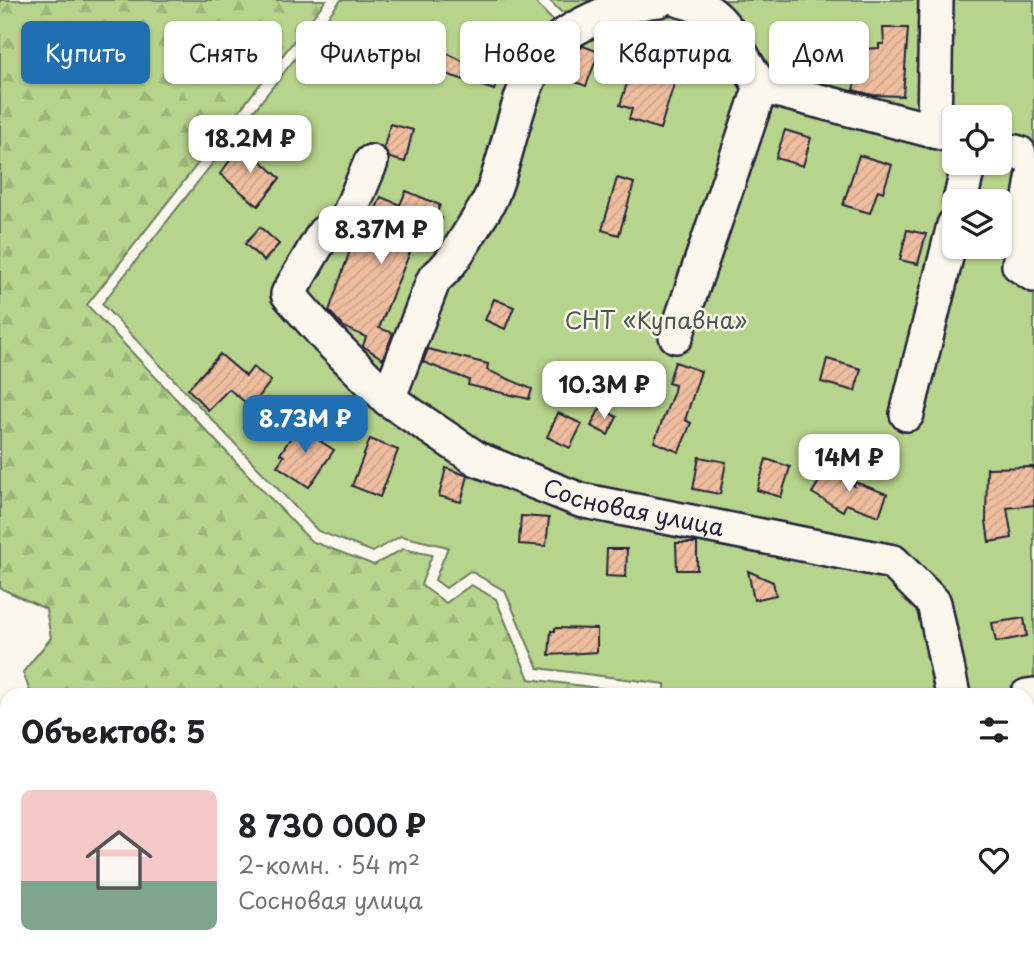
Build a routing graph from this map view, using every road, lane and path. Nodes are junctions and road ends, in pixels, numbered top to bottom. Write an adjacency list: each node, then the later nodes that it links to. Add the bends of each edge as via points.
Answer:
1 (659, 0): 12 (street, via 608,12 539,59 492,195 446,270 434,279)
2 (681, 0): 4 (street, via 701,4 717,15)
3 (936, 0): 5 (street)
4 (761, 86): 6 (street); 11 (street)
5 (942, 105)
6 (942, 133)
7 (1024, 158): 10 (street, via 1019,265)
8 (371, 162): 12 (street, Сосновая улица, via 345,224 324,233 289,294)
9 (946, 259): 13 (street)
10 (1034, 275)
11 (676, 336)
12 (388, 399): 14 (street, Сосновая улица, via 477,459 580,500 893,562 934,603)
13 (907, 414)
14 (952, 688)

